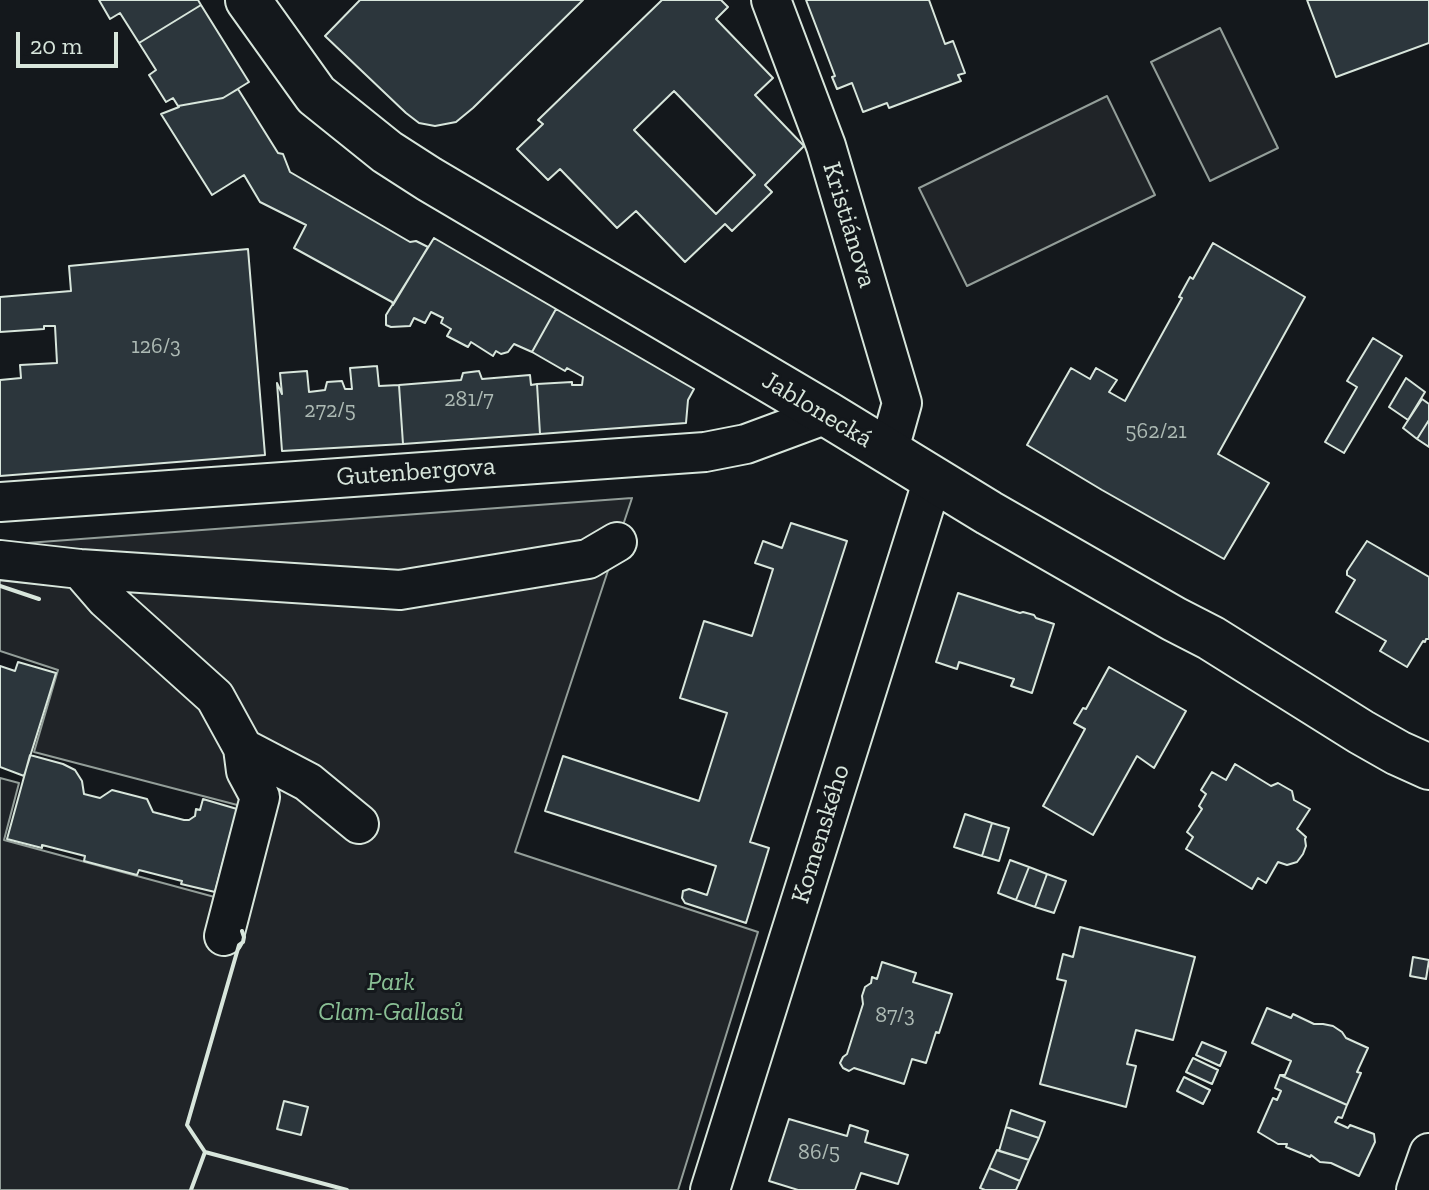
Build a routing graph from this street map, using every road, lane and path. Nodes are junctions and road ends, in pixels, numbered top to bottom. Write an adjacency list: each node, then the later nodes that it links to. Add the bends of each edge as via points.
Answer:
1 (248, 0): 3 (main road, Jablonecká, via 316,95 387,152)
2 (771, 0): 4 (street, Kristiánova, via 826,146 902,403)
3 (827, 414): 4 (main road, Jablonecká); 6 (street, Gutenbergova, via 746,444 705,452)
4 (888, 453): 5 (main road, Jablonecká)
5 (933, 479): 11 (main road, Jablonecká); 15 (street, Komenského)
6 (0, 502)
7 (617, 542): 9 (street, via 588,559 400,590)
8 (0, 560): 9 (street)
9 (80, 569): 10 (street, via 215,697)
10 (243, 748): 12 (street, via 308,782); 13 (street, via 246,771 260,797)
11 (1429, 767)
12 (359, 824)
13 (224, 936)
14 (1429, 1153): 16 (street)
15 (710, 1190)
16 (1416, 1190)

